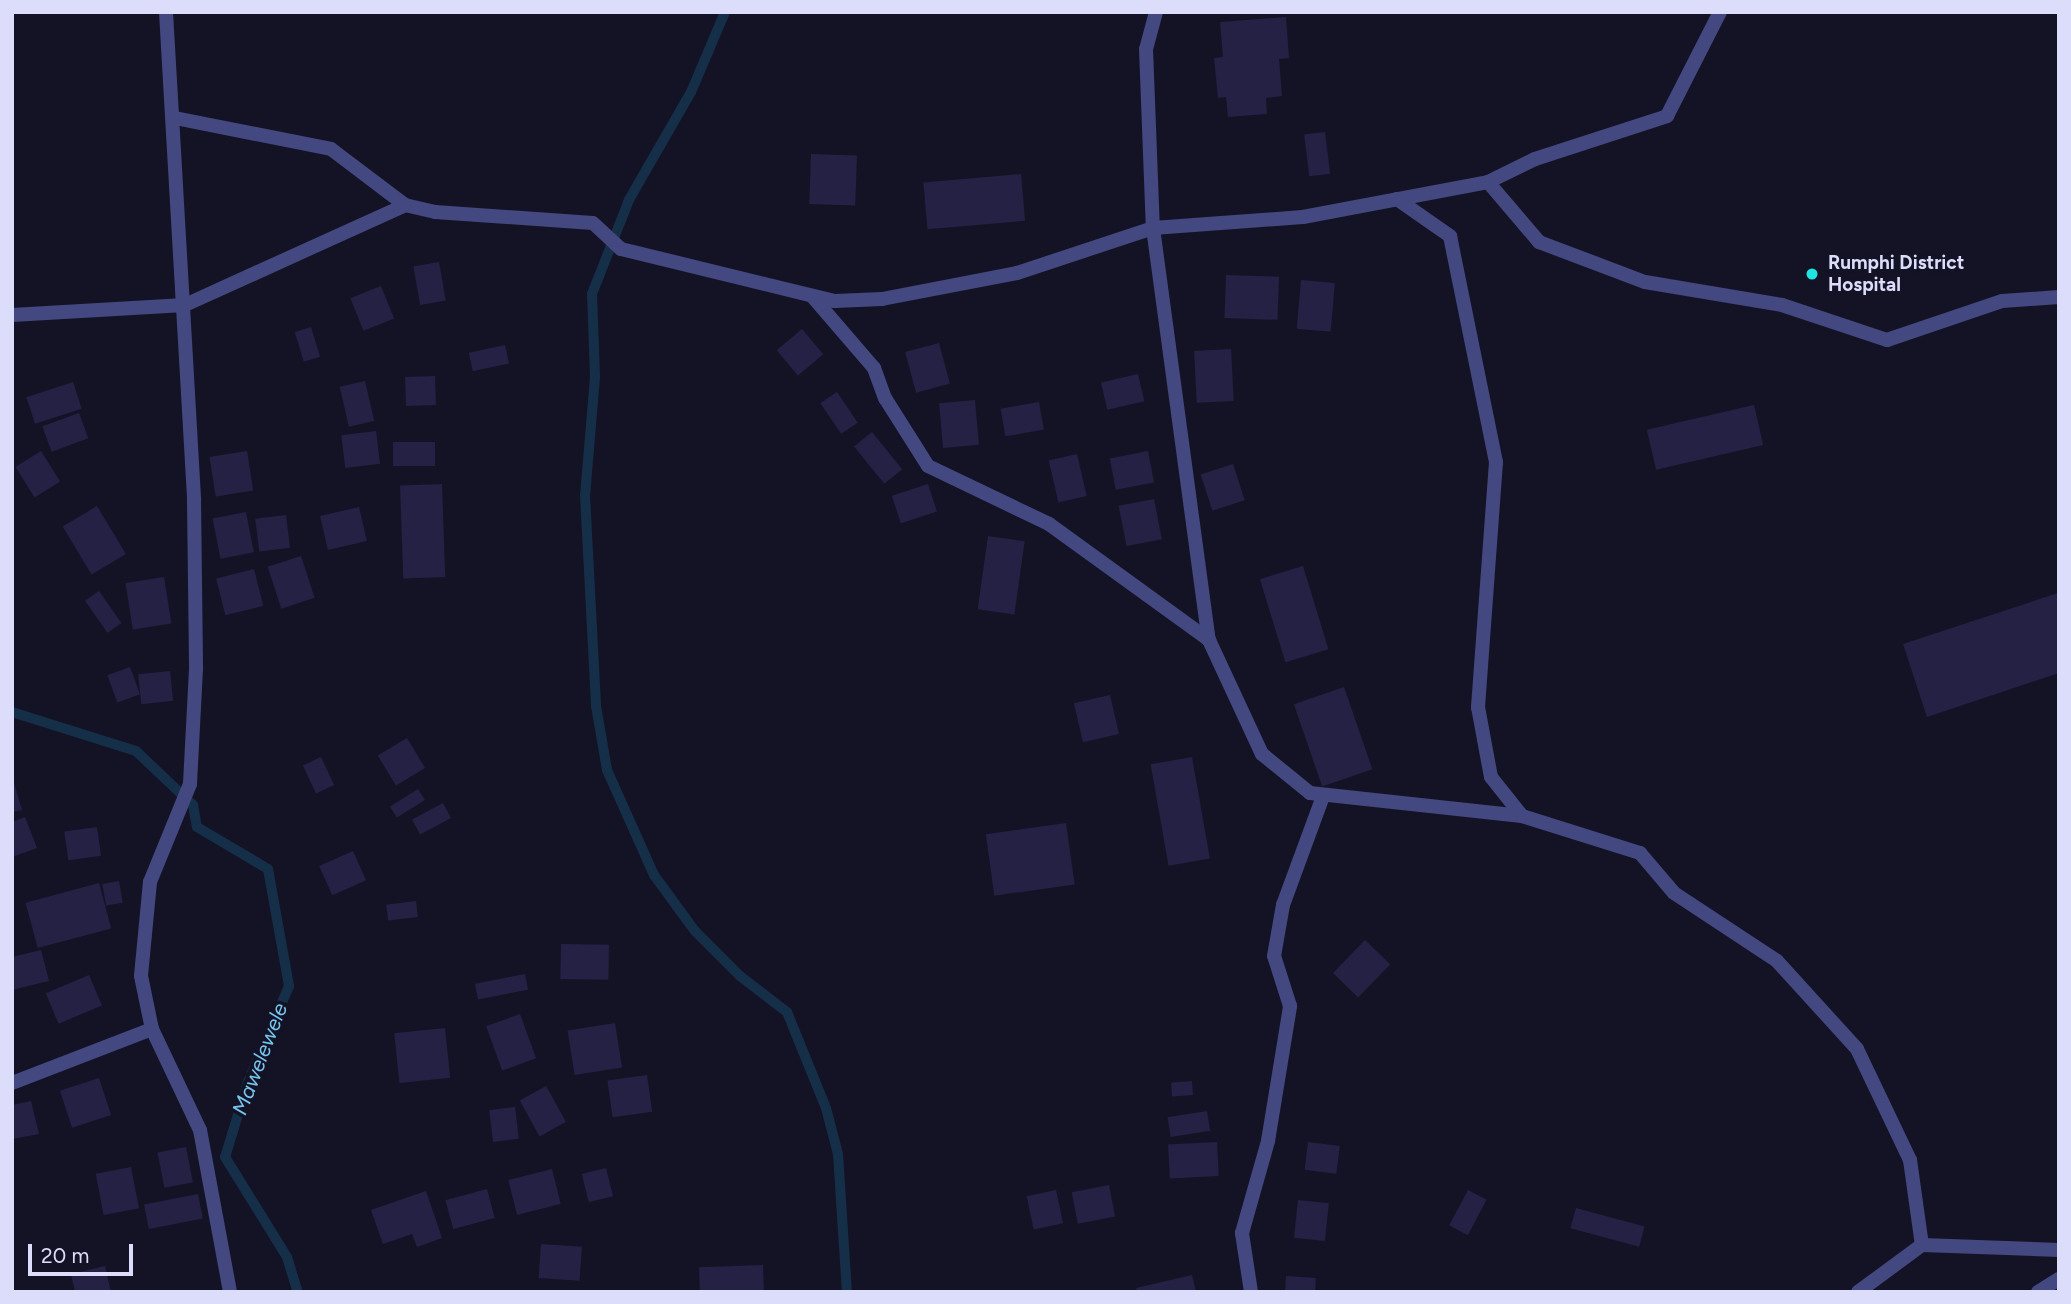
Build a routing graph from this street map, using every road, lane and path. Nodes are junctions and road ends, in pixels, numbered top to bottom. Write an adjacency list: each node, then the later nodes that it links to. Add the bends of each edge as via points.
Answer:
1 (166, 12): 4 (street)
2 (1156, 12): 8 (street, via 1146,49)
3 (1720, 12): 5 (street, via 1667,116 1535,159)
4 (175, 118): 7 (street, via 331,149); 11 (street)
5 (1488, 183): 6 (street); 10 (street, via 1539,242 1645,282 1782,305 1887,340 2002,301)
6 (1397, 199): 8 (street, via 1303,217); 15 (street, via 1450,236 1496,462 1478,707 1491,777)
7 (405, 205): 9 (street, via 435,212 593,223 621,249); 11 (street)
8 (1153, 228): 9 (street, via 1080,256 948,289 883,299); 13 (street)
9 (812, 296): 13 (street, via 874,368 885,398 928,466 1049,524)
10 (2059, 297)
11 (185, 305): 12 (street); 16 (street, via 194,513 190,784 150,882 141,976)
12 (12, 315)
13 (1209, 639): 14 (street, via 1262,754 1310,793)
14 (1323, 796): 15 (street); 22 (street, via 1283,905 1274,956 1290,1006 1268,1140 1242,1233)
15 (1522, 816): 18 (street, via 1640,853 1674,893 1777,961 1857,1049 1910,1160)
16 (152, 1029): 17 (street); 21 (street, via 200,1130)
17 (12, 1083)
18 (1922, 1245): 19 (street); 23 (street)
19 (2059, 1250)
20 (2059, 1279): 24 (street)
21 (230, 1292)
22 (1251, 1292)
23 (1858, 1292)
24 (2038, 1292)

